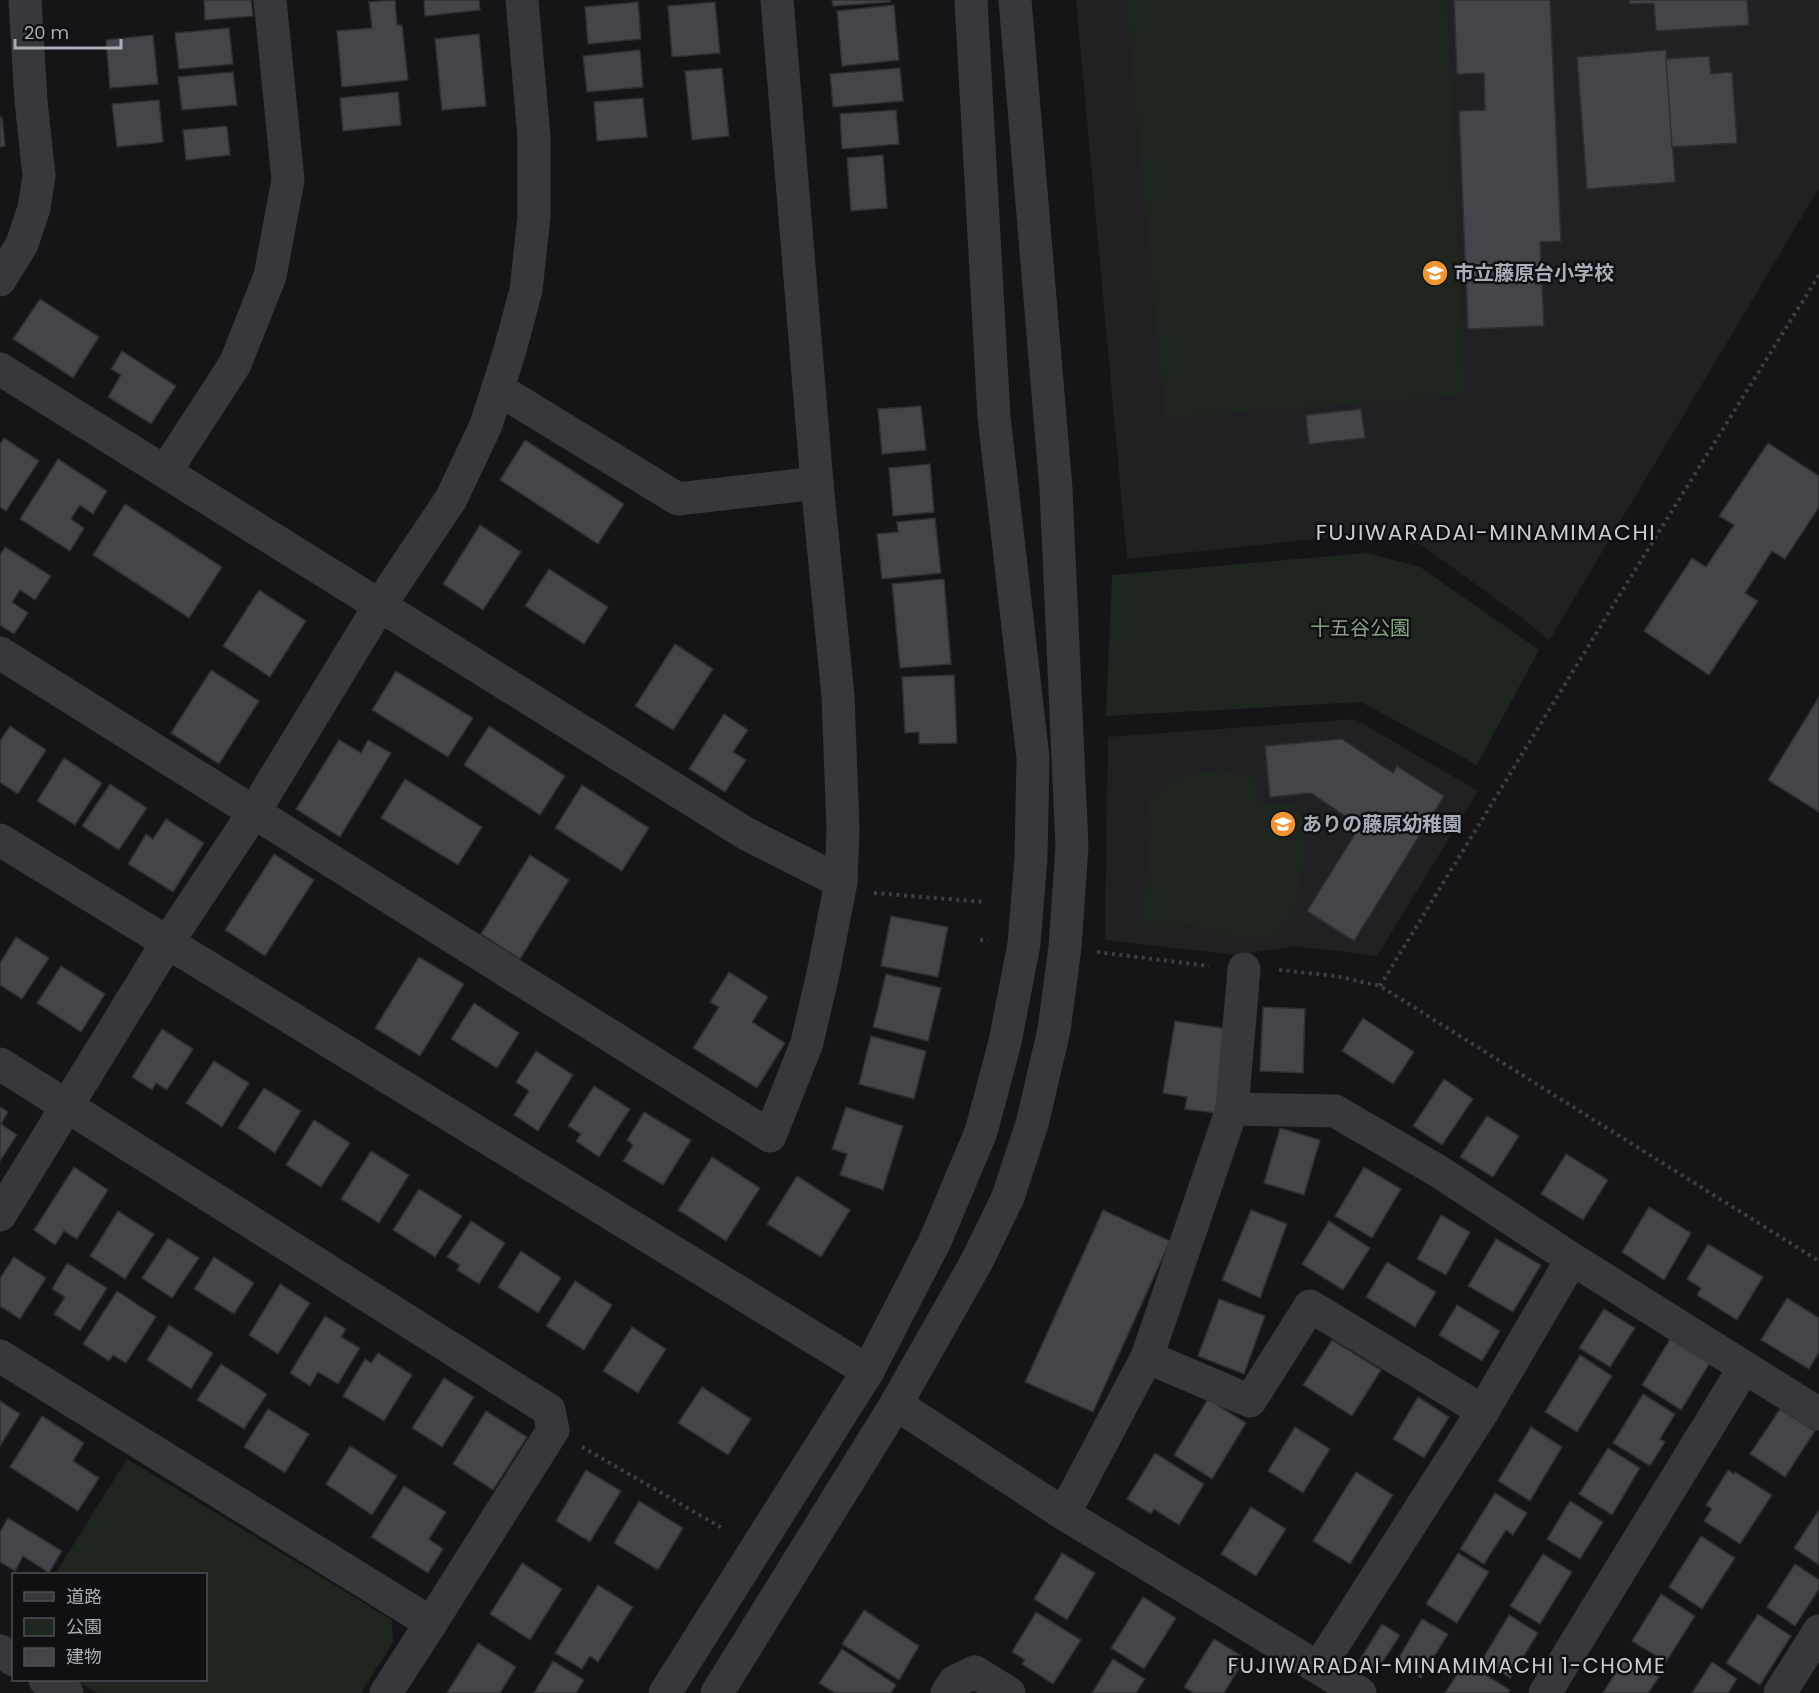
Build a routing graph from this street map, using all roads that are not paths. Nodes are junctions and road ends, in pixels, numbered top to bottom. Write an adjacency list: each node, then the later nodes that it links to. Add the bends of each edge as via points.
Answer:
1 (25, 0): 7 (street, via 39,176 34,208 22,243)
2 (270, 0): 10 (street, via 288,180 270,276 235,364)
3 (522, 0): 9 (street, via 534,137 534,217 526,290)
4 (777, 0): 11 (street)
5 (971, 0): 27 (street, via 994,417 1033,758 1031,858 1024,944 1005,1042 981,1132 935,1241)
6 (1015, 0): 28 (street, via 1056,489 1072,847 1065,947 1053,1030 1032,1124 1008,1197 977,1261)
7 (0, 280)
8 (0, 369): 10 (street)
9 (498, 389): 11 (street, via 678,499); 12 (street, via 486,425 451,499)
10 (165, 472): 12 (street)
11 (817, 483): 16 (street, via 837,696 843,829)
12 (380, 605): 14 (street); 16 (street, via 745,833)
13 (0, 653): 14 (street)
14 (254, 812): 16 (street, via 770,1136 807,1043); 17 (street)
15 (0, 840): 17 (street)
16 (841, 882)
17 (167, 943): 20 (street); 27 (street)
18 (1244, 969): 21 (street)
19 (0, 1064): 20 (street)
20 (68, 1106): 22 (street); 32 (street, via 549,1410 553,1430)
21 (1232, 1109): 23 (street, via 1335,1111 1438,1171); 25 (street)
22 (0, 1215)
23 (1572, 1259): 26 (street); 29 (street)
24 (0, 1356): 32 (street)
25 (1148, 1357): 29 (street, via 1250,1401 1310,1306); 31 (street)
26 (1744, 1368): 30 (street); 43 (street)
27 (868, 1371): 38 (street)
28 (896, 1404): 31 (street); 39 (street)
29 (1483, 1411): 34 (street)
30 (1819, 1414)
31 (1064, 1514): 34 (street)
32 (431, 1623): 37 (street)
33 (1819, 1631): 44 (street)
34 (1319, 1667): 42 (street)
35 (47, 1681): 36 (street)
36 (67, 1693)
37 (386, 1693)
38 (665, 1693)
39 (717, 1693)
40 (947, 1693): 41 (street, via 954,1682 975,1672)
41 (1009, 1693)
42 (1360, 1693)
43 (1545, 1693)
44 (1780, 1693)

